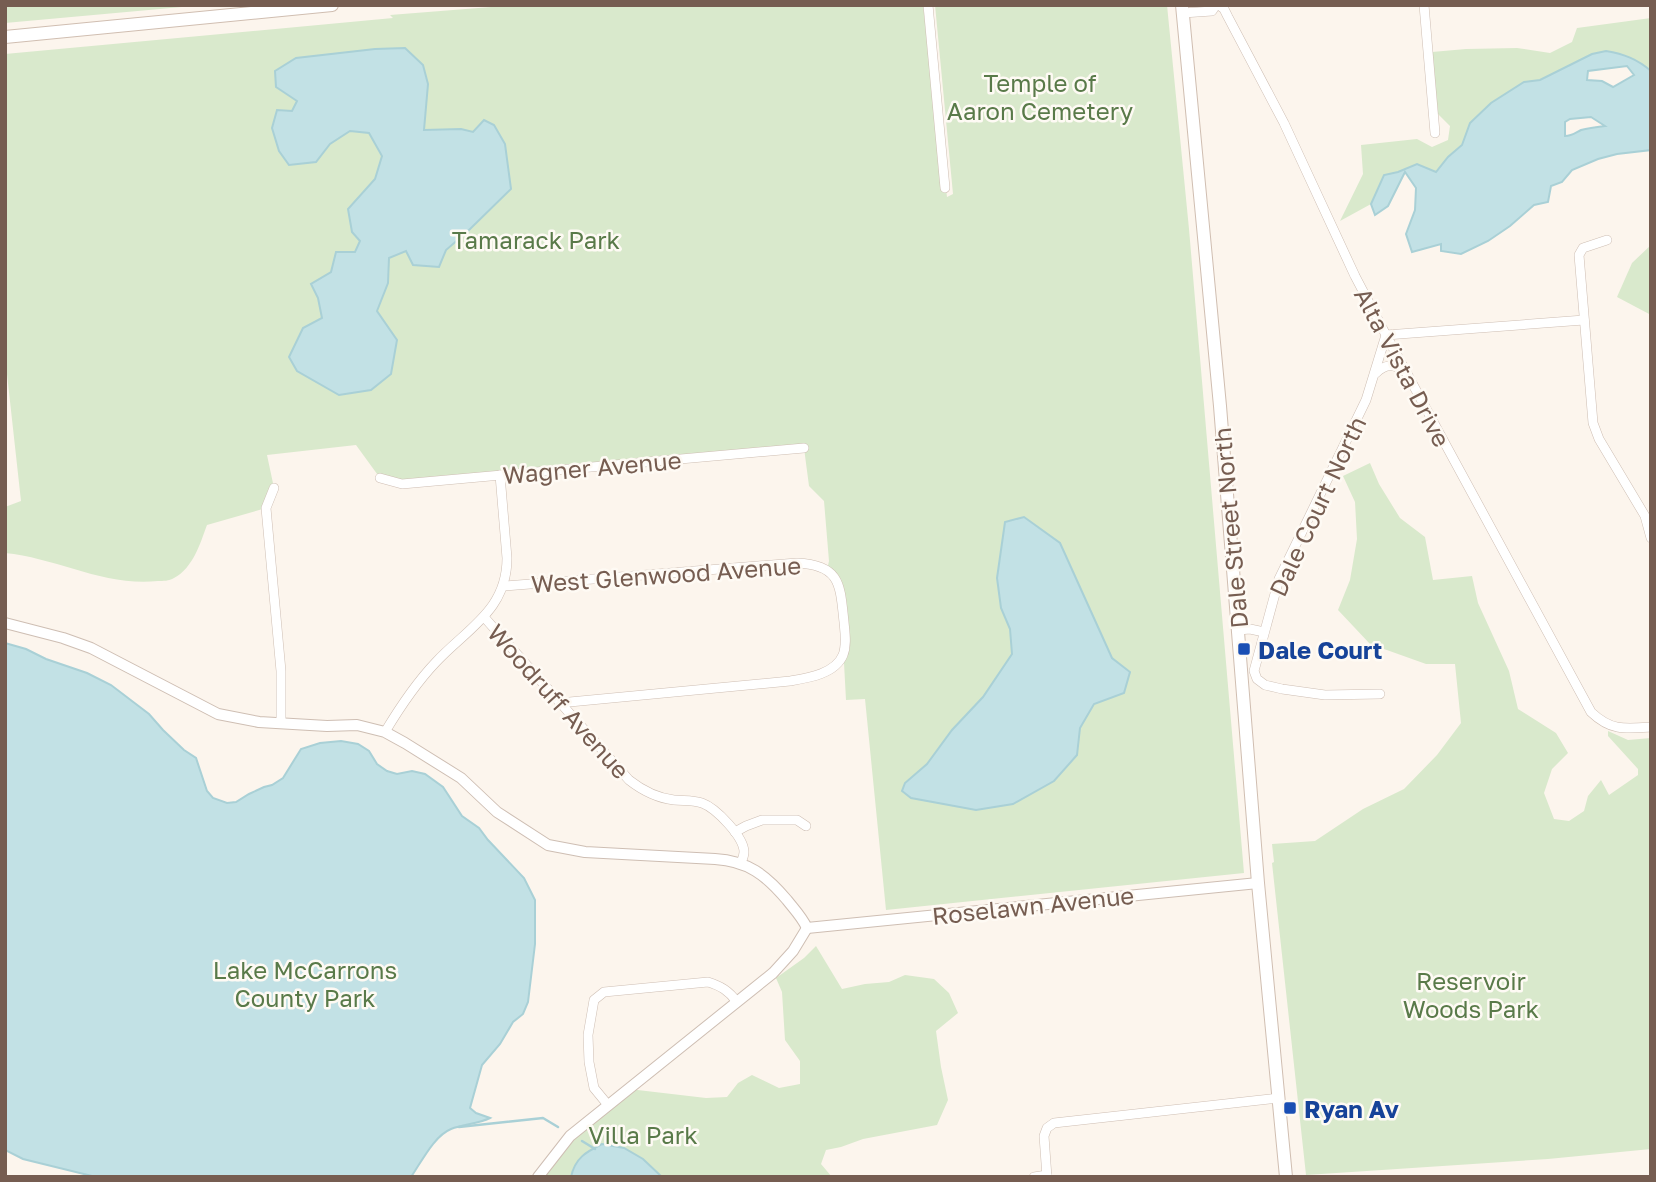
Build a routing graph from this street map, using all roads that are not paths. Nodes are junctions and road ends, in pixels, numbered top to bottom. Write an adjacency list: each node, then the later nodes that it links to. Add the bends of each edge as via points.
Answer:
1 (332, 5): 6 (main road)
2 (928, 5): 9 (street)
3 (1218, 5): 5 (street, Alta Vista Drive, via 1212,11); 12 (street, Alta Vista Drive, via 1284,123)
4 (1424, 5): 8 (street)
5 (1183, 9): 23 (main road, Dale Street North)
6 (218, 11): 7 (main road)
7 (5, 37)
8 (1435, 133)
9 (945, 188)
10 (1607, 240): 11 (street, via 1583,248 1579,255)
11 (1584, 320): 12 (street); 19 (street, via 1595,432 1641,507)
12 (1386, 335): 13 (street, Dale Court North); 14 (street, Alta Vista Drive)
13 (1375, 374): 14 (street, via 1398,366); 24 (street, Dale Court North, via 1279,579)
14 (1408, 376): 28 (street, Alta Vista Drive, via 1591,712 1614,727)
15 (804, 448): 16 (street, Wagner Avenue)
16 (500, 475): 17 (street, Wagner Avenue, via 402,484); 20 (street, Woodruff Avenue, via 507,558)
17 (380, 478)
18 (274, 488): 27 (street, via 266,508 281,671)
19 (1651, 538)
20 (504, 586): 21 (street, Woodruff Avenue); 26 (street, West Glenwood Avenue, via 797,563 827,570 840,589 846,641 843,656 825,672 790,681)
21 (484, 617): 26 (street, Woodruff Avenue); 29 (street, via 435,663)
22 (5, 622): 27 (street, via 91,649 218,714)
23 (1238, 630): 24 (street); 33 (main road, Dale Street North)
24 (1264, 632): 25 (street, Dale Court North, via 1254,671 1265,685 1304,692)
25 (1380, 694)
26 (559, 703): 31 (street, Woodruff Avenue, via 639,788 672,800 702,803)
27 (281, 723): 29 (street, via 358,725)
28 (1651, 727)
29 (385, 732): 32 (street, via 461,778 497,812 548,845 585,852)
30 (806, 827): 31 (street, via 797,820 762,820)
31 (735, 832): 32 (street, via 744,850)
32 (741, 863): 34 (street, via 772,883)
33 (1258, 883): 34 (street, Roselawn Avenue); 36 (main road, Dale Street North)
34 (807, 928): 35 (street, via 786,961)
35 (737, 1002): 37 (street); 37 (street, via 721,986 708,982 604,992 594,1000 588,1035 594,1088)
36 (1279, 1098): 38 (street, via 1058,1122 1047,1128 1044,1136); 41 (main road, Dale Street North)
37 (608, 1105): 39 (street, via 570,1136)
38 (1047, 1176): 40 (street)
39 (538, 1177)
40 (1034, 1177)
41 (1286, 1177)

